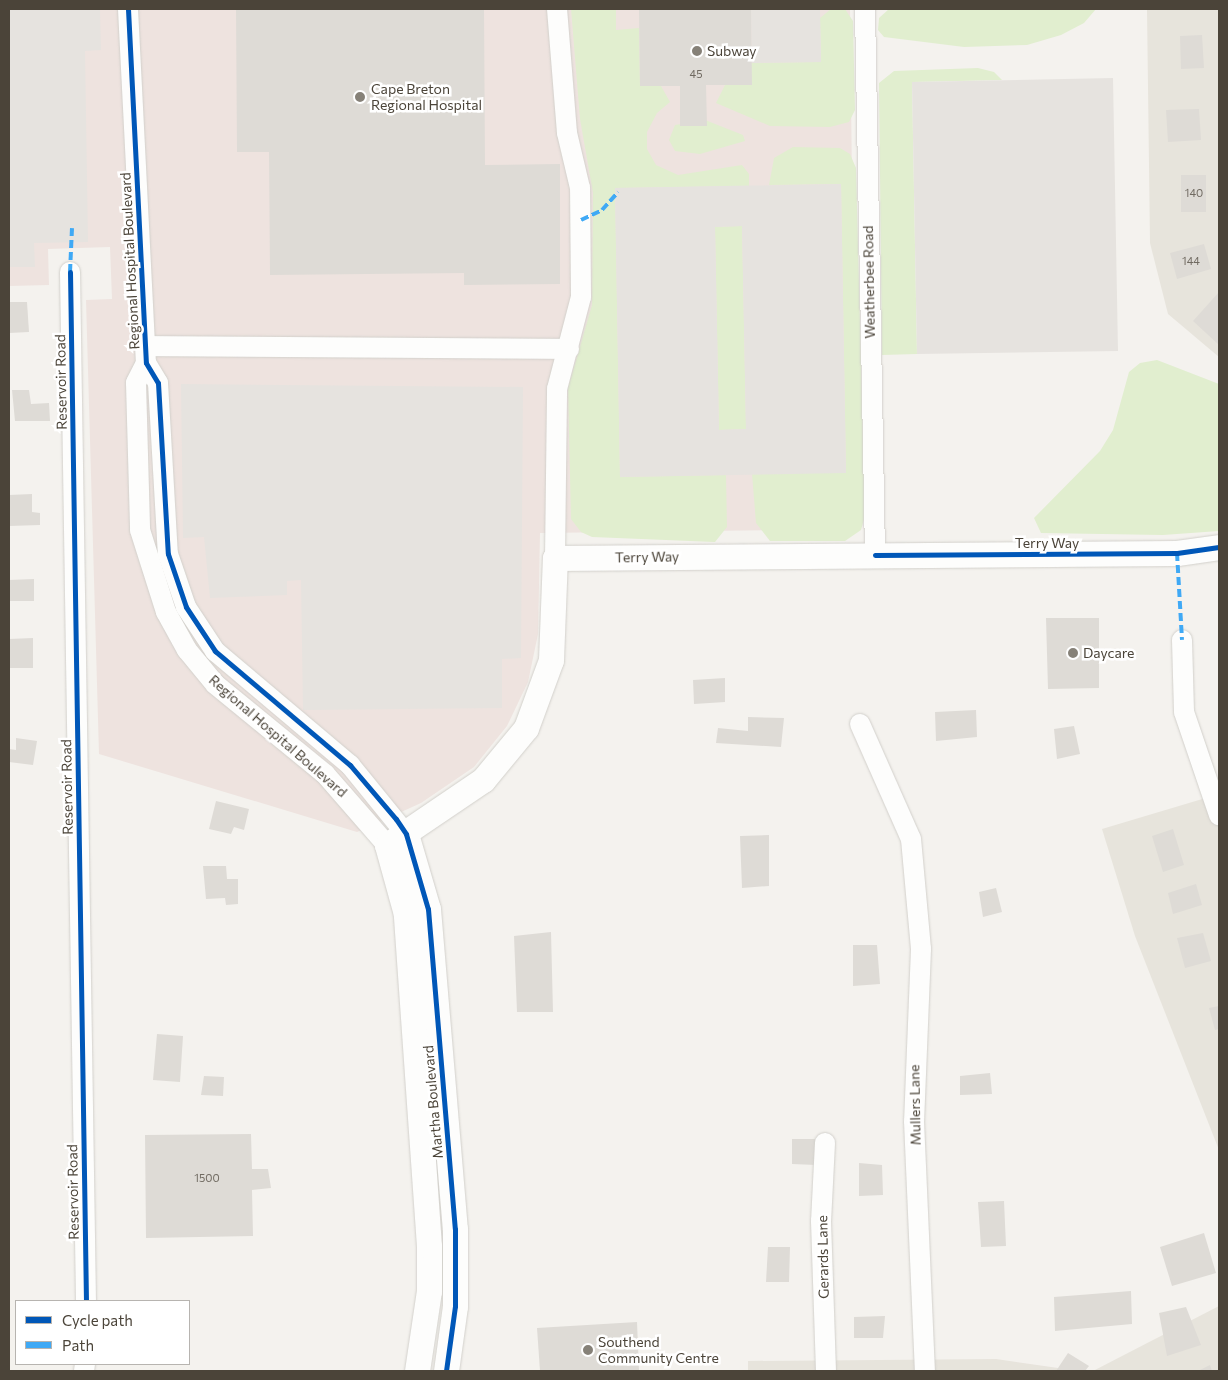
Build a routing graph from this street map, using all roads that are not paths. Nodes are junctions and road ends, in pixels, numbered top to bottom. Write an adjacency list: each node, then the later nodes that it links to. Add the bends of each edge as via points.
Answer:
1 (128, 9): 6 (street, Regional Hospital Boulevard)
2 (558, 9): 5 (street, via 567,133 581,199 581,308)
3 (865, 9): 8 (street, Weatherbee Road)
4 (70, 272): 15 (street, Reservoir Road)
5 (569, 349): 6 (street, Regional Hospital Boulevard); 9 (street, via 557,389)
6 (146, 355): 13 (street, Regional Hospital Boulevard, via 158,383 161,492 168,554 186,607 215,651 350,765)
7 (1219, 547): 8 (street, Terry Way, via 1178,553)
8 (875, 555): 9 (street, Terry Way)
9 (555, 558): 13 (street, via 551,660 526,728 483,780)
10 (1182, 640): 12 (street, via 1184,712)
11 (860, 724): 19 (street, Mullers Lane, via 911,839 921,948 914,1121)
12 (1219, 815)
13 (396, 840): 16 (street, Martha Boulevard, via 406,914 429,1246 429,1291); 17 (street, Martha Boulevard, via 428,909 455,1229 455,1306)
14 (826, 1143): 18 (street, Gerards Lane, via 821,1221)
15 (86, 1300)
16 (417, 1371)
17 (446, 1371)
18 (826, 1371)
19 (925, 1371)

